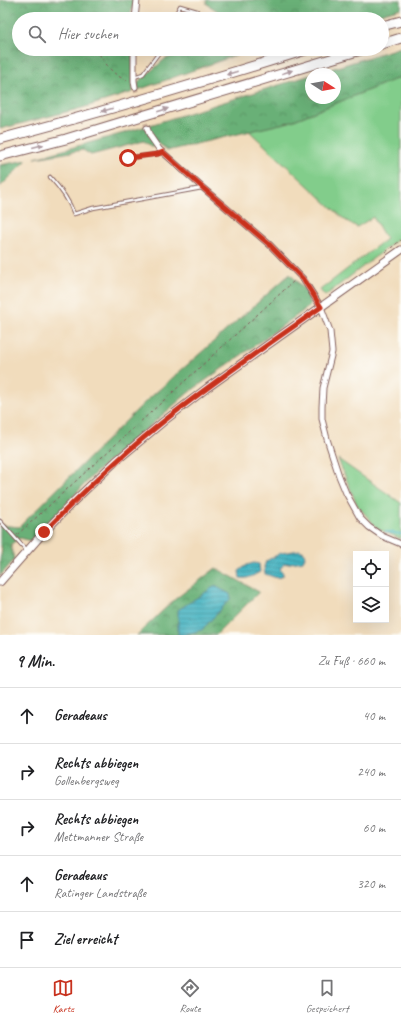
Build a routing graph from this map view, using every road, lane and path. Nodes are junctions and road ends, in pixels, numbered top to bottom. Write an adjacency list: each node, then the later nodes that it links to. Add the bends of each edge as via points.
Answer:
1 (137, 0): 3 (street)
2 (197, 11): 4 (lane, via 180,6)
3 (136, 12)
4 (177, 12)
5 (401, 20): 6 (highway)
6 (389, 24)
7 (401, 38): 8 (highway)
8 (389, 42)
9 (101, 56): 14 (path, via 117,76)
10 (134, 56): 14 (street)
11 (156, 56): 14 (lane, via 143,74)
12 (286, 56): 17 (highway, one-way to 17, via 63,123)
13 (341, 56): 19 (highway, one-way to 13, via 66,139)
14 (134, 79): 15 (street)
15 (135, 87)
16 (147, 128): 18 (street)
17 (0, 139)
18 (163, 152): 20 (lane); 22 (street)
19 (0, 156)
20 (128, 158)
21 (50, 177): 22 (lane, via 60,188 74,214 93,208)
22 (203, 188): 26 (street, via 270,245)
23 (401, 240): 24 (path)
24 (395, 244)
25 (401, 250): 27 (main road)
26 (300, 275): 27 (street); 29 (path)
27 (321, 307): 30 (street, via 330,331 332,352 323,388 322,419 339,476 360,518 382,536); 31 (main road, via 164,421 116,461)
28 (0, 521): 29 (lane)
29 (14, 538): 31 (lane)
30 (401, 544)
31 (27, 551): 32 (main road)
32 (0, 582)

